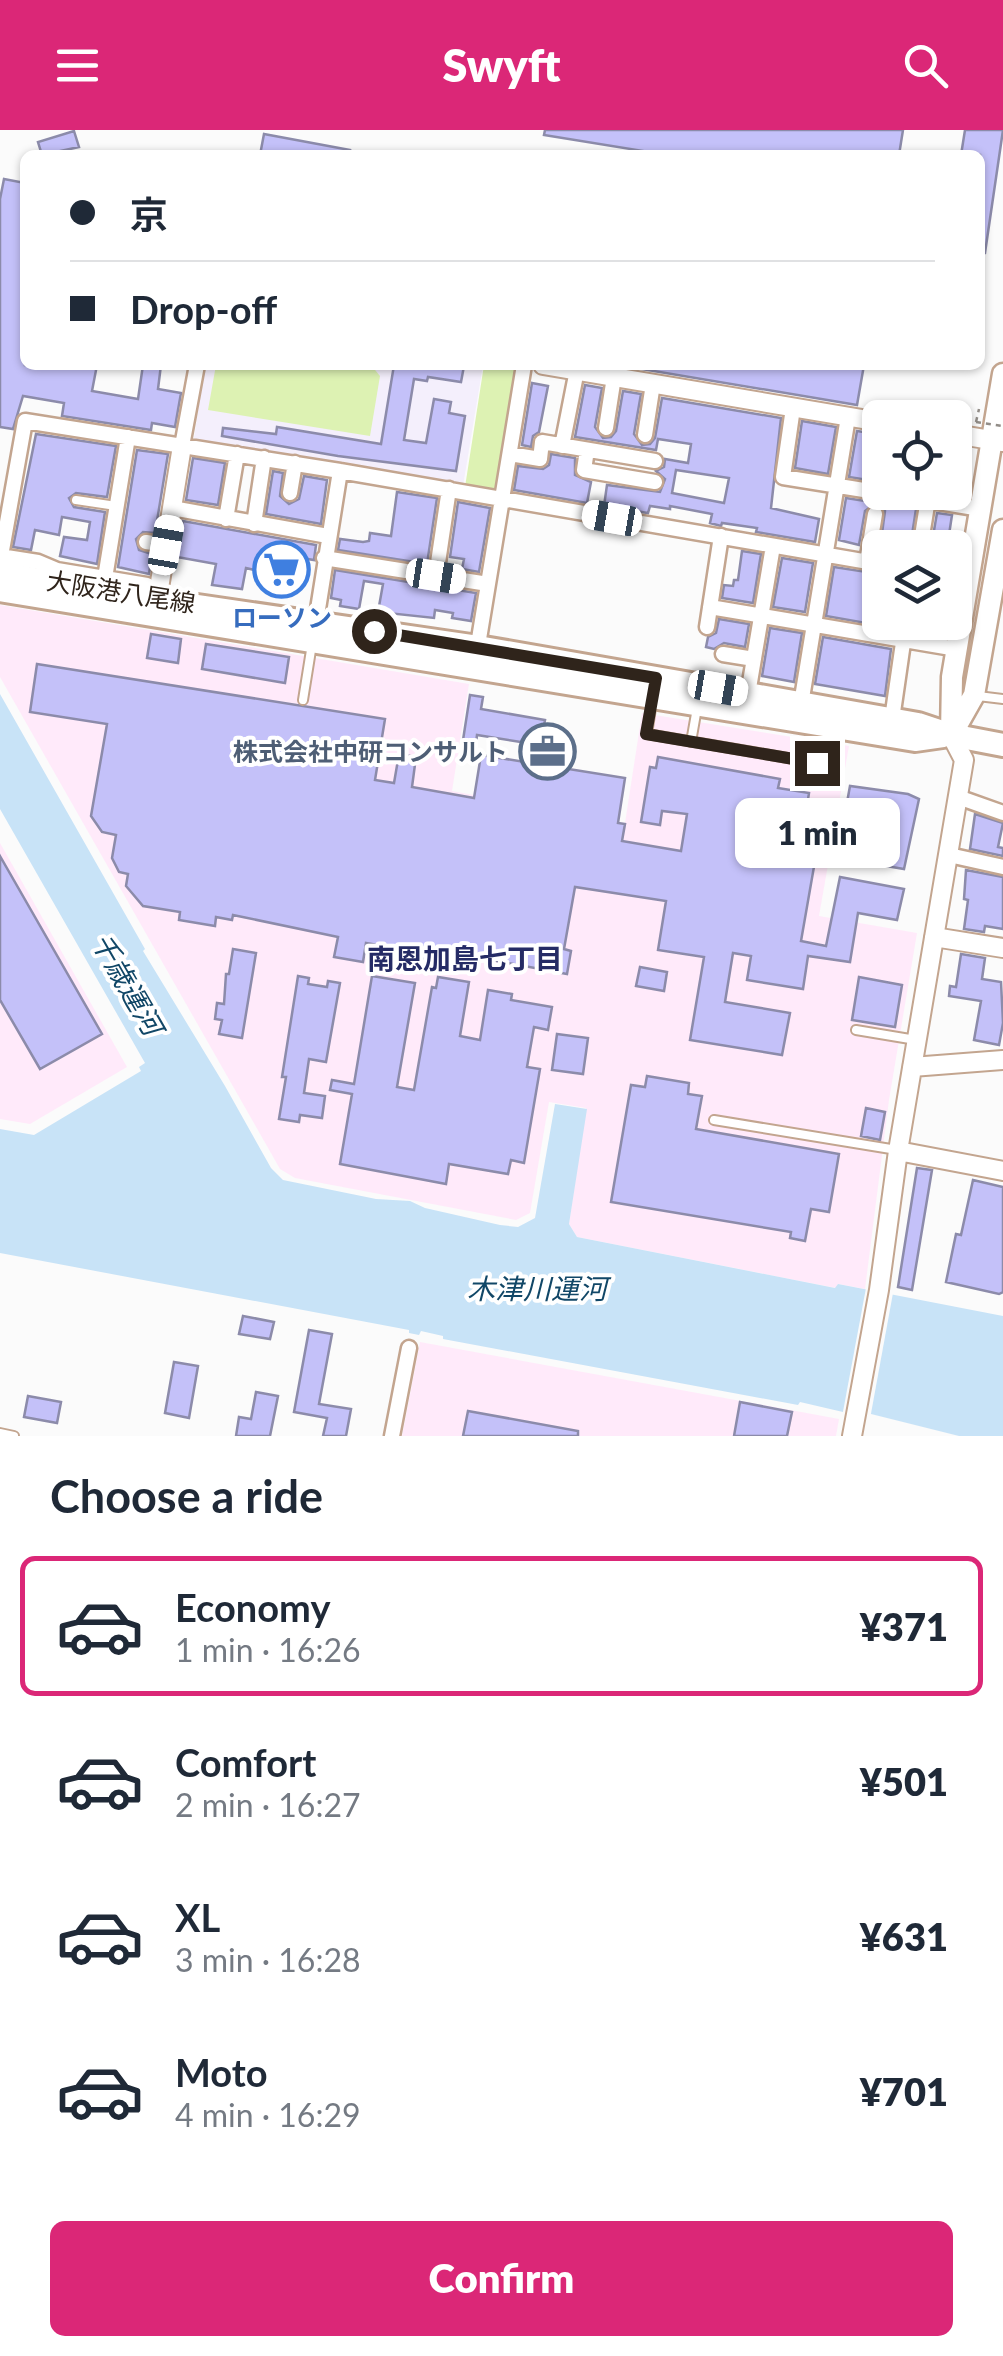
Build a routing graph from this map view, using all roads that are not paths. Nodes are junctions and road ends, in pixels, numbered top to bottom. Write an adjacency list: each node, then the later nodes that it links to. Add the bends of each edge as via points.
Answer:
1 (195, 370): 16 (street)
2 (523, 370): 20 (street)
3 (577, 370): 17 (street)
4 (585, 370): 6 (street)
5 (1003, 374): 14 (main road)
6 (614, 377): 7 (street); 11 (street)
7 (653, 384): 8 (street); 12 (street)
8 (793, 408): 9 (street); 26 (street, via 783,477)
9 (848, 417): 10 (street); 26 (street)
10 (862, 419)
11 (606, 428)
12 (645, 435)
13 (972, 435): 14 (street)
14 (999, 436): 35 (main road)
15 (128, 437): 16 (street); 32 (street); 48 (street, via 25,420)
16 (182, 446): 19 (street); 34 (street)
17 (562, 446): 18 (street); 20 (street, via 542,442 540,459)
18 (587, 450): 22 (street); 25 (street, via 584,470)
19 (237, 454): 21 (street); 37 (street)
20 (510, 454): 30 (street)
21 (264, 458): 23 (street); 38 (street)
22 (655, 462)
23 (295, 463): 24 (street); 29 (street)
24 (340, 471): 27 (street); 41 (street)
25 (655, 482)
26 (836, 486): 28 (street); 47 (street)
27 (449, 489): 30 (street); 52 (street)
28 (862, 489)
29 (290, 493)
30 (503, 499): 42 (street); 55 (street)
31 (76, 500): 32 (lane)
32 (117, 506): 53 (street)
33 (972, 507): 35 (street)
34 (172, 508): 37 (street); 45 (street)
35 (981, 509): 44 (main road)
36 (875, 514): 39 (street)
37 (226, 519): 38 (street)
38 (254, 524): 41 (street)
39 (875, 530)
40 (1003, 530): 56 (main road)
41 (328, 536): 49 (street)
42 (721, 536): 46 (street); 59 (street)
43 (146, 542): 45 (street)
44 (972, 542)
45 (166, 545): 58 (street)
46 (773, 546): 47 (street); 60 (street)
47 (825, 554): 50 (street); 61 (street)
48 (0, 556): 53 (street)
49 (324, 558): 52 (street); 64 (street)
50 (862, 561)
51 (0, 573): 58 (main road, 大阪港八尾線)
52 (436, 576): 55 (street)
53 (106, 578): 58 (street, via 147,585)
54 (972, 580): 56 (street)
55 (488, 584): 71 (street)
56 (998, 584): 68 (main road)
57 (0, 590): 58 (main road, 大阪港八尾線)
58 (156, 607): 64 (main road, 大阪港八尾線)
59 (710, 607): 60 (street); 62 (street)
60 (762, 615): 61 (street); 72 (street)
61 (814, 624): 63 (street); 79 (street)
62 (707, 627)
63 (862, 627)
64 (314, 631): 71 (main road, 大阪港八尾線); 76 (lane)
65 (904, 640): 80 (street)
66 (932, 640): 69 (street)
67 (957, 640): 69 (main road)
68 (994, 643): 75 (main road)
69 (956, 649): 81 (main road)
70 (724, 654): 72 (street)
71 (476, 657): 73 (main road, 大阪港八尾線)
72 (754, 659): 74 (street)
73 (654, 687): 74 (main road, 大阪港八尾線); 78 (main road, 大阪港八尾線); 82 (lane, via 646,734)
74 (748, 694): 79 (main road, 大阪港八尾線)
75 (974, 695): 77 (lane); 81 (main road)
76 (303, 700)
77 (1003, 700)
78 (698, 704): 81 (main road, 大阪港八尾線, via 915,740); 82 (lane)
79 (802, 704): 80 (main road, 大阪港八尾線)
80 (892, 719): 81 (main road, 大阪港八尾線)
81 (951, 736): 83 (main road, 大阪港八尾線); 85 (street, via 964,760)
82 (691, 742): 84 (lane)
83 (1003, 746)
84 (817, 763)
85 (958, 797): 86 (street); 87 (street)
86 (1003, 812)
87 (949, 855): 88 (street); 89 (street)
88 (1003, 867)
89 (934, 937): 90 (street); 92 (street)
90 (1003, 948)
91 (856, 1030): 92 (lane)
92 (917, 1040): 94 (street)
93 (1003, 1060): 94 (street)
94 (912, 1067): 96 (street)
95 (714, 1120): 96 (lane)
96 (898, 1150): 97 (street); 99 (street)
97 (1003, 1171)
98 (408, 1348): 102 (street)
99 (853, 1428)
100 (0, 1432): 101 (lane)
101 (14, 1436)
102 (392, 1436)

